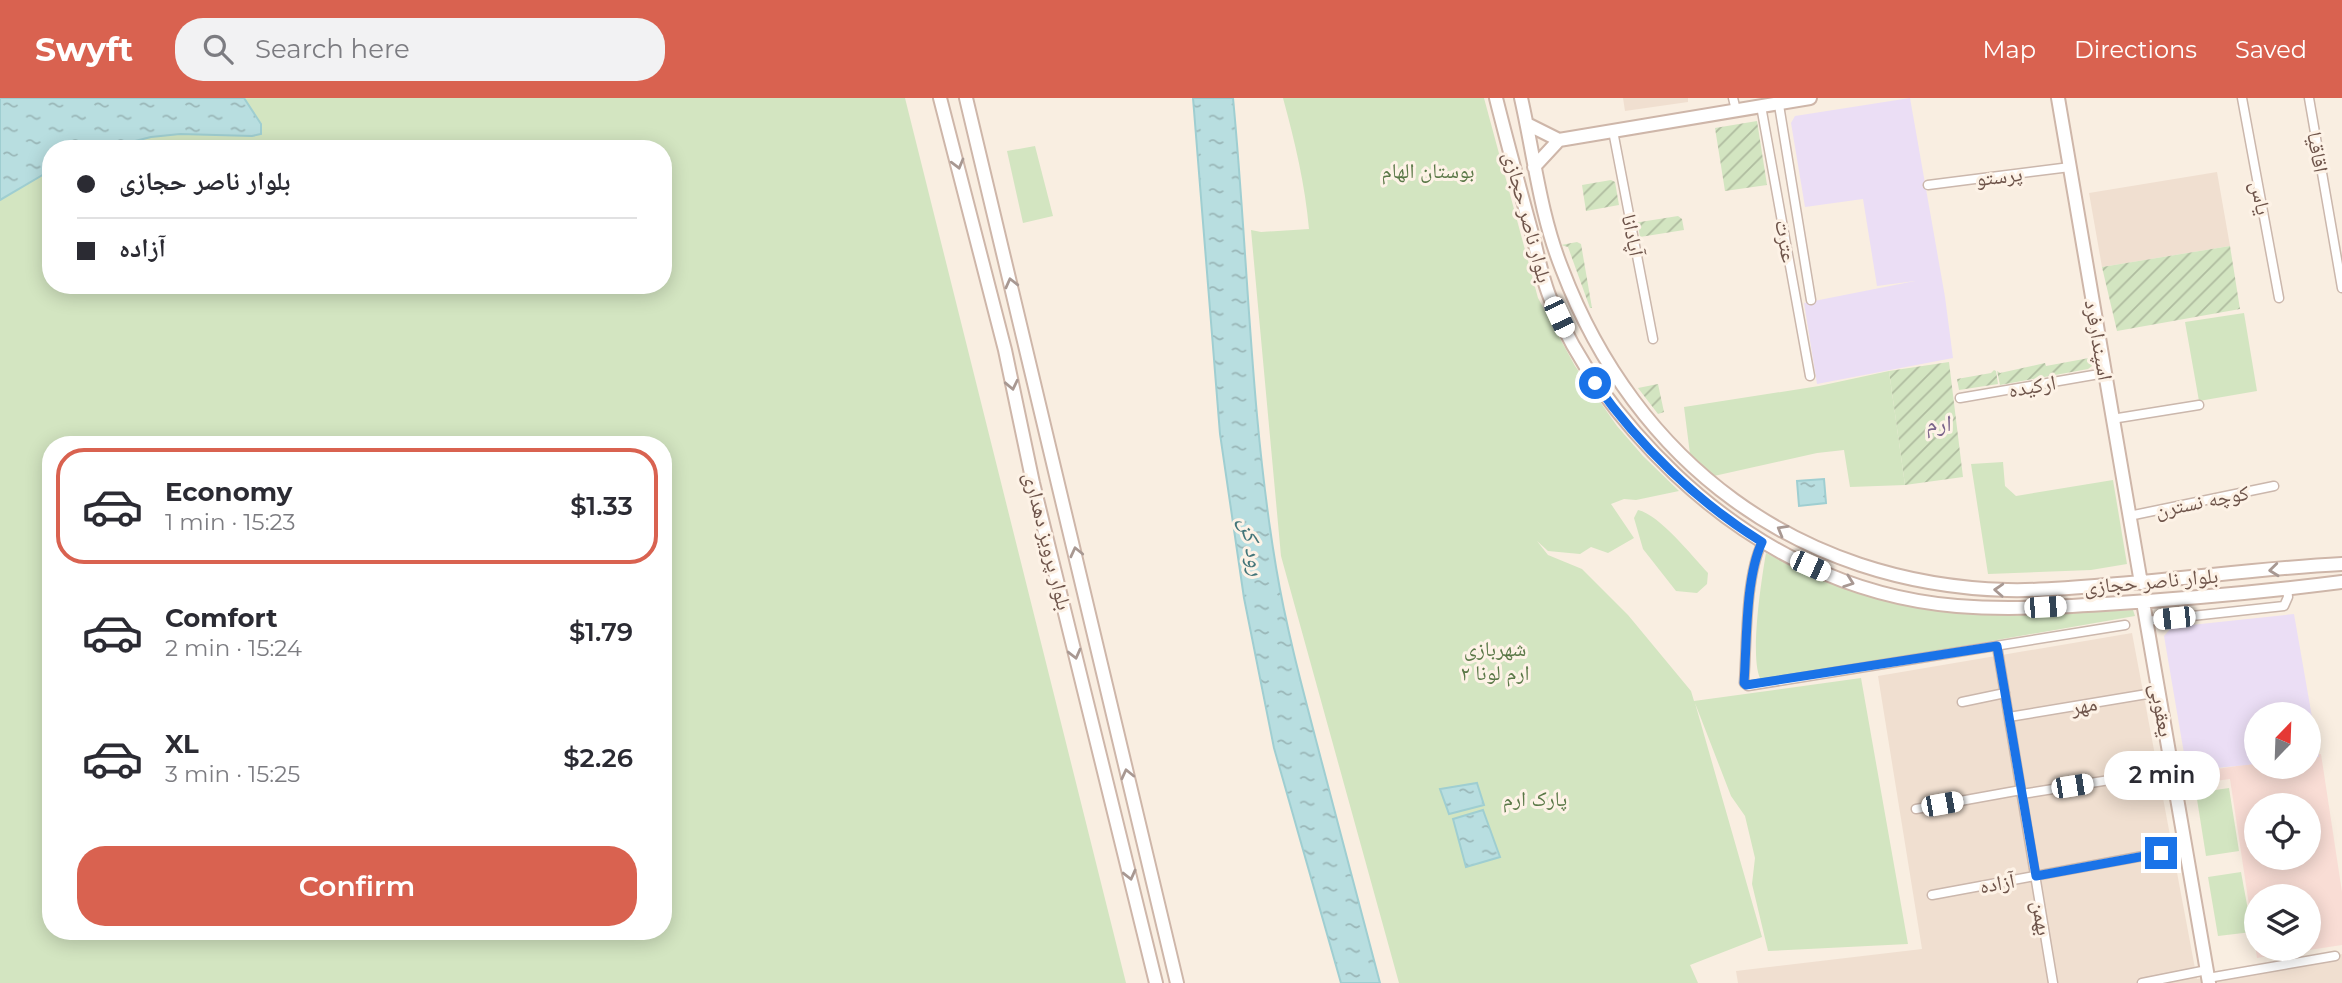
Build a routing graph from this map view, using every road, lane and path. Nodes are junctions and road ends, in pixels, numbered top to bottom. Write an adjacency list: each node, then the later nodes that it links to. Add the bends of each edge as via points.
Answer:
1 (940, 98): 50 (main road, بلوار پرویز دهداری, one-way to 50)
2 (966, 98): 51 (main road, بلوار پرویز دهداری, one-way to 2)
3 (1496, 98): 29 (main road, بلوار ناصر حجازی, via 1550,298 1584,368 1646,447 1694,492)
4 (1521, 98): 12 (main road, بلوار ناصر حجازی)
5 (1810, 98): 9 (main road)
6 (2058, 98): 16 (main road, اسپندارفرد)
7 (2242, 98): 19 (street, یاس)
8 (2309, 98): 18 (street, اقاقیا)
9 (1778, 101): 11 (main road); 20 (street)
10 (1735, 104): 11 (main road); 13 (main road)
11 (1761, 106): 23 (street, عترت)
12 (1527, 124): 14 (main road); 15 (main road, بلوار ناصر حجازی)
13 (1613, 131): 14 (main road); 21 (street, آپادانا)
14 (1559, 140): 15 (main road)
15 (1534, 167): 31 (main road, بلوار ناصر حجازی, one-way to 15, via 2009,590 1923,582 1840,558 1750,510 1688,463 1633,402 1602,355 1560,266)
16 (2070, 167): 17 (street, پرستو); 22 (main road, اسپندارفرد)
17 (1928, 185)
18 (2342, 288)
19 (2279, 298)
20 (1811, 300)
21 (1653, 339)
22 (2105, 373): 24 (street, ارکیده); 26 (main road, اسپندارفرد)
23 (1810, 376)
24 (1960, 398)
25 (2199, 405): 26 (street)
26 (2112, 419): 28 (main road, اسپندارفرد)
27 (2274, 486): 28 (street, کوچه نسترن)
28 (2129, 516): 31 (main road, اسپندارفرد)
29 (1762, 542): 34 (main road, بلوار ناصر حجازی, one-way to 34, via 1854,584 1937,604 2020,608); 37 (street, via 1750,598 1746,685)
30 (2342, 563): 31 (main road, بلوار ناصر حجازی, one-way to 31)
31 (2141, 583)
32 (2342, 584): 33 (main road, بلوار ناصر حجازی)
33 (2287, 588): 34 (main road, بلوار ناصر حجازی); 35 (street, via 2284,606)
34 (2143, 602): 35 (main road, یعقوبی)
35 (2146, 621): 38 (main road, یعقوبی)
36 (2125, 625): 37 (street)
37 (1997, 646): 39 (street, بهمن)
38 (2159, 692): 41 (street, مهر); 42 (main road, یعقوبی)
39 (2005, 693): 40 (street); 41 (street, بهمن)
40 (1962, 702)
41 (2009, 717): 43 (street, بهمن)
42 (2172, 770): 43 (street); 45 (main road, یعقوبی)
43 (2021, 792): 44 (street); 46 (street, بهمن)
44 (1916, 809)
45 (2186, 848): 46 (street, آزاده); 49 (main road, یعقوبی)
46 (2036, 876): 47 (street, آزاده); 52 (street, بهمن)
47 (1932, 895)
48 (2335, 956): 49 (street)
49 (2208, 977): 53 (street)
50 (1156, 983)
51 (1177, 983)
52 (2053, 983)
53 (2142, 983)

